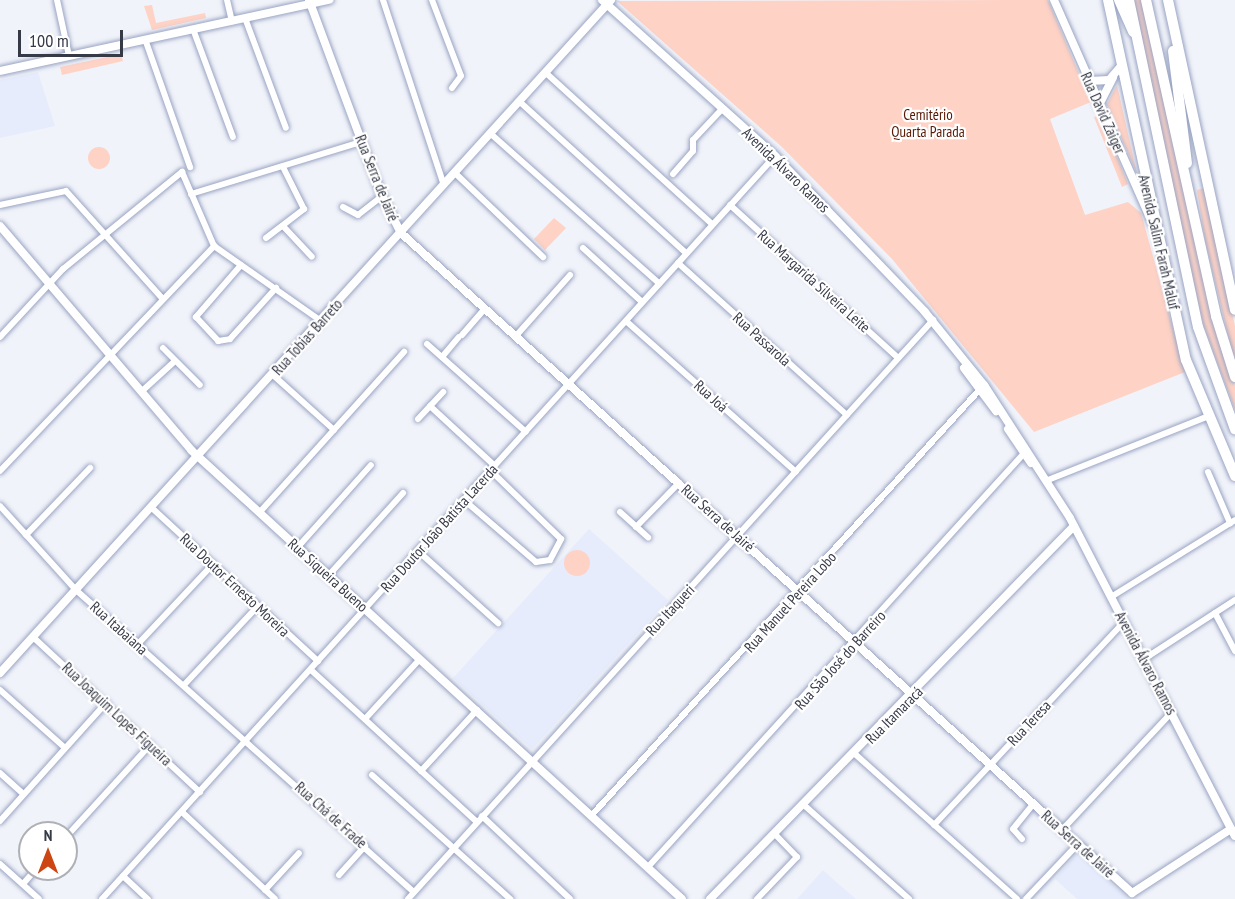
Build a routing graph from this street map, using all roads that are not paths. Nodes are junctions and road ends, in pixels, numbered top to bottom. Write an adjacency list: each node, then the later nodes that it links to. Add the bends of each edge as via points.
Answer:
1 (57, 0): 19 (street)
2 (227, 0): 15 (street)
3 (329, 0): 12 (street)
4 (383, 0): 38 (street)
5 (432, 0): 25 (street, via 461,76)
6 (1054, 0): 24 (street, Rua David Zaiger)
7 (1108, 0): 20 (highway, Avenida Salim Farah Maluf)
8 (1119, 0): 17 (highway)
9 (1129, 0): 17 (highway, Avenida Salim Farah Maluf)
10 (1146, 0): 48 (highway)
11 (1167, 0): 48 (highway); 66 (highway)
12 (309, 2): 14 (street); 32 (street, Rua Serra de Jairé)
13 (606, 2): 22 (main road, Rua Tobias Barreto); 28 (main road, Avenida Álvaro Ramos)
14 (245, 18): 15 (street); 29 (street)
15 (232, 21): 16 (street)
16 (193, 29): 18 (street); 31 (street)
17 (1136, 34): 90 (highway, Avenida Salim Farah Maluf, via 1198,327)
18 (145, 39): 19 (street); 34 (street)
19 (69, 56): 21 (street)
20 (1121, 66): 23 (street); 47 (highway, Avenida Salim Farah Maluf)
21 (0, 71)
22 (546, 73): 26 (main road, Rua Tobias Barreto); 44 (street)
23 (1113, 77): 24 (street); 27 (street)
24 (1089, 81): 27 (street, Rua David Zaiger)
25 (452, 88)
26 (520, 102): 30 (main road, Rua Tobias Barreto); 54 (street)
27 (1099, 105): 47 (street, Rua David Zaiger)
28 (722, 109): 33 (main road, Avenida Álvaro Ramos); 37 (street, via 693,140 693,151)
29 (286, 128)
30 (491, 134): 36 (main road, Rua Tobias Barreto); 61 (street)
31 (233, 137)
32 (361, 142): 35 (street); 40 (street, Rua Serra de Jairé)
33 (775, 156): 42 (street, Rua Doutor João Batista Lacerda); 67 (main road, Avenida Álvaro Ramos)
34 (190, 166)
35 (284, 169): 39 (street); 46 (street, via 304,206)
36 (455, 173): 38 (main road, Rua Tobias Barreto); 56 (street)
37 (673, 174)
38 (444, 185): 50 (main road, Rua Tobias Barreto)
39 (191, 194): 49 (street, via 182,172); 52 (street)
40 (382, 196): 43 (street, via 358,215); 50 (street, Rua Serra de Jairé)
41 (0, 205): 49 (street, via 59,189 72,196)
42 (729, 205): 44 (street, Rua Doutor João Batista Lacerda); 77 (street, Rua Margarida Silveira Leite)
43 (343, 207)
44 (712, 224): 54 (street, Rua Doutor João Batista Lacerda)
45 (0, 226): 60 (main road, Rua Siqueira Bueno)
46 (283, 226): 51 (street); 55 (street)
47 (1154, 226): 88 (highway, Avenida Salim Farah Maluf)
48 (1197, 229): 80 (highway)
49 (104, 233): 60 (street); 63 (street)
50 (401, 233): 65 (street, Rua Serra de Jairé); 68 (main road, Rua Tobias Barreto)
51 (266, 238)
52 (214, 246): 58 (street); 63 (street)
53 (583, 248): 64 (street)
54 (686, 253): 57 (street, Rua Doutor João Batista Lacerda)
55 (312, 257)
56 (543, 257)
57 (678, 263): 61 (street, Rua Doutor João Batista Lacerda); 87 (street, Rua Passarola)
58 (242, 265): 62 (street); 62 (street, via 196,319 218,341 231,337)
59 (570, 275): 71 (street)
60 (49, 283): 70 (street); 75 (main road, Rua Siqueira Bueno)
61 (659, 283): 64 (street, Rua Doutor João Batista Lacerda)
62 (276, 288): 68 (street)
63 (162, 298): 75 (street)
64 (642, 302): 69 (street, Rua Doutor João Batista Lacerda)
65 (485, 309): 71 (street, Rua Serra de Jairé); 76 (street)
66 (1235, 310)
67 (933, 320): 77 (street, Rua Itaqueri); 83 (main road, Avenida Álvaro Ramos)
68 (321, 321): 79 (main road, Rua Tobias Barreto)
69 (626, 321): 82 (street, Rua Doutor João Batista Lacerda); 99 (street, Rua Joá)
70 (0, 337)
71 (515, 337): 82 (street, Rua Serra de Jairé)
72 (427, 344): 76 (street)
73 (163, 348): 78 (street)
74 (404, 352): 91 (street)
75 (108, 353): 84 (main road, Rua Siqueira Bueno); 98 (street)
76 (442, 357): 92 (street)
77 (898, 358): 87 (street, Rua Itaqueri)
78 (175, 361): 81 (street); 84 (street)
79 (273, 375): 91 (street); 94 (main road, Rua Tobias Barreto)
80 (1235, 377)
81 (200, 385)
82 (568, 385): 92 (street, Rua Doutor João Batista Lacerda); 103 (street, Rua Serra de Jairé)
83 (982, 387): 93 (main road, Avenida Álvaro Ramos); 122 (street, Rua Manuel Pereira Lobo)
84 (141, 392): 94 (main road, Rua Siqueira Bueno)
85 (443, 392): 86 (street)
86 (430, 406): 89 (street); 97 (street)
87 (847, 416): 99 (street, Rua Itaqueri)
88 (1206, 417): 101 (highway, Avenida Salim Farah Maluf); 102 (street)
89 (418, 419)
90 (1235, 429)
91 (334, 430): 110 (street)
92 (525, 432): 97 (street, Rua Doutor João Batista Lacerda)
93 (1027, 451): 102 (main road, Avenida Álvaro Ramos); 104 (main road, Avenida Álvaro Ramos); 131 (street, Rua São José do Barreiro)
94 (198, 458): 108 (main road, Rua Tobias Barreto); 110 (main road, Rua Siqueira Bueno)
95 (371, 465): 117 (street)
96 (90, 468): 114 (street)
97 (493, 469): 106 (street, Rua Doutor João Batista Lacerda); 106 (street, via 557,534 561,545 548,562 539,564)
98 (0, 471)
99 (796, 472): 115 (street, Rua Itaqueri)
100 (1208, 472): 111 (street)
101 (1235, 477)
102 (1048, 480): 104 (main road, Avenida Álvaro Ramos)
103 (679, 483): 113 (street); 115 (street, Rua Serra de Jairé)
104 (1054, 492): 112 (main road, Avenida Álvaro Ramos)
105 (403, 493): 120 (street)
106 (464, 500): 118 (street, Rua Doutor João Batista Lacerda)
107 (0, 506): 114 (street, Rua Itabaiana)
108 (152, 508): 119 (street, Rua Doutor Ernesto Moreira); 121 (main road, Rua Tobias Barreto)
109 (620, 512): 113 (street)
110 (260, 513): 117 (main road, Rua Siqueira Bueno)
111 (1233, 521): 123 (street)
112 (1074, 526): 123 (main road, Avenida Álvaro Ramos); 141 (main road, Rua Itamaracá)
113 (636, 527): 116 (street)
114 (26, 535): 121 (street, Rua Itabaiana)
115 (738, 536): 122 (street, Rua Serra de Jairé); 150 (street, Rua Itaqueri)
116 (648, 537)
117 (297, 548): 120 (main road, Rua Siqueira Bueno)
118 (418, 551): 126 (street, Rua Doutor João Batista Lacerda); 129 (street)
119 (213, 564): 125 (street, Rua Doutor Ernesto Moreira); 132 (street)
120 (328, 576): 126 (main road, Rua Siqueira Bueno)
121 (76, 590): 130 (main road, Rua Tobias Barreto); 132 (street, Rua Itabaiana)
122 (800, 592): 131 (street, Rua Serra de Jairé); 160 (street, Rua Manuel Pereira Lobo)
123 (1112, 597): 128 (main road, Avenida Álvaro Ramos)
124 (1235, 600): 127 (street)
125 (258, 606): 136 (street, Rua Doutor Ernesto Moreira); 139 (street)
126 (365, 610): 134 (main road, Rua Siqueira Bueno); 136 (street, Rua Doutor João Batista Lacerda)
127 (1215, 613): 133 (street); 135 (street)
128 (1125, 621): 135 (main road, Avenida Álvaro Ramos); 151 (street, Rua Teresa)
129 (498, 623)
130 (33, 636): 138 (main road, Rua Tobias Barreto); 142 (street, Rua Joaquim Lopes Figueira)
131 (856, 644): 141 (street, Rua Serra de Jairé); 173 (street, Rua São José do Barreiro)
132 (137, 645): 139 (street, Rua Itabaiana)
133 (1235, 651)
134 (420, 659): 143 (main road, Rua Siqueira Bueno); 145 (street)
135 (1144, 659): 144 (main road, Avenida Álvaro Ramos)
136 (318, 662): 137 (street, Rua Doutor João Batista Lacerda)
137 (311, 670): 145 (street); 146 (street, Rua Doutor João Batista Lacerda)
138 (0, 673)
139 (183, 685): 146 (street, Rua Itabaiana)
140 (0, 690): 148 (street)
141 (914, 695): 149 (main road, Rua Itamaracá); 151 (street, Rua Serra de Jairé)
142 (106, 703): 147 (street, Rua Joaquim Lopes Figueira); 148 (street)
143 (477, 710): 150 (main road, Rua Siqueira Bueno); 152 (street)
144 (1172, 712): 165 (street); 166 (main road, Avenida Álvaro Ramos)
145 (365, 719): 152 (street)
146 (248, 740): 155 (street, Rua Doutor João Batista Lacerda); 170 (street, Rua Chá de Frade)
147 (150, 745): 155 (street, Rua Joaquim Lopes Figueira); 163 (street)
148 (65, 748): 156 (street)
149 (855, 754): 158 (main road, Rua Itamaracá); 164 (street)
150 (532, 761): 160 (main road, Rua Siqueira Bueno); 161 (street, Rua Itaqueri)
151 (990, 764): 157 (street, Rua Serra de Jairé); 164 (street, Rua Teresa)
152 (421, 771): 161 (street)
153 (0, 773): 156 (street)
154 (372, 775): 171 (street)
155 (200, 792): 159 (street, Rua Doutor João Batista Lacerda)
156 (23, 794): 162 (street)
157 (1033, 804): 165 (street, Rua Serra de Jairé); 168 (street, via 1013,829)
158 (804, 805): 167 (main road, Rua Itamaracá); 192 (street)
159 (182, 812): 176 (street, Rua Doutor João Batista Lacerda); 179 (street)
160 (591, 816): 173 (main road, Rua Siqueira Bueno)
161 (479, 819): 171 (street, Rua Itaqueri); 188 (street)
162 (0, 821)
163 (78, 824)
164 (934, 825): 193 (street)
165 (1062, 830): 169 (street, Rua Serra de Jairé)
166 (1234, 830): 181 (street, Rua Serra de Jairé)
167 (774, 834): 190 (main road, Rua Itamaracá); 191 (street, via 797,857)
168 (1022, 839)
169 (1078, 844): 181 (street, Rua Serra de Jairé); 194 (street)
170 (365, 846): 175 (street); 180 (street, Rua Chá de Frade)
171 (453, 847): 180 (street, Rua Itaqueri); 187 (street)
172 (299, 853): 179 (street)
173 (648, 867): 189 (main road, Rua Siqueira Bueno)
174 (2, 868): 178 (street)
175 (339, 875)
176 (123, 876): 183 (street, Rua Doutor João Batista Lacerda); 184 (street)
177 (25, 881): 178 (street)
178 (22, 884): 182 (street)
179 (265, 890): 185 (street)
180 (414, 892): 186 (street, Rua Itaqueri)
181 (1135, 896)
182 (39, 899)
183 (102, 899)
184 (148, 899)
185 (275, 899)
186 (408, 899)
187 (510, 899)
188 (570, 899)
189 (682, 899)
190 (710, 899)
191 (757, 899)
192 (909, 899)
193 (1017, 899)
194 (1026, 899)

